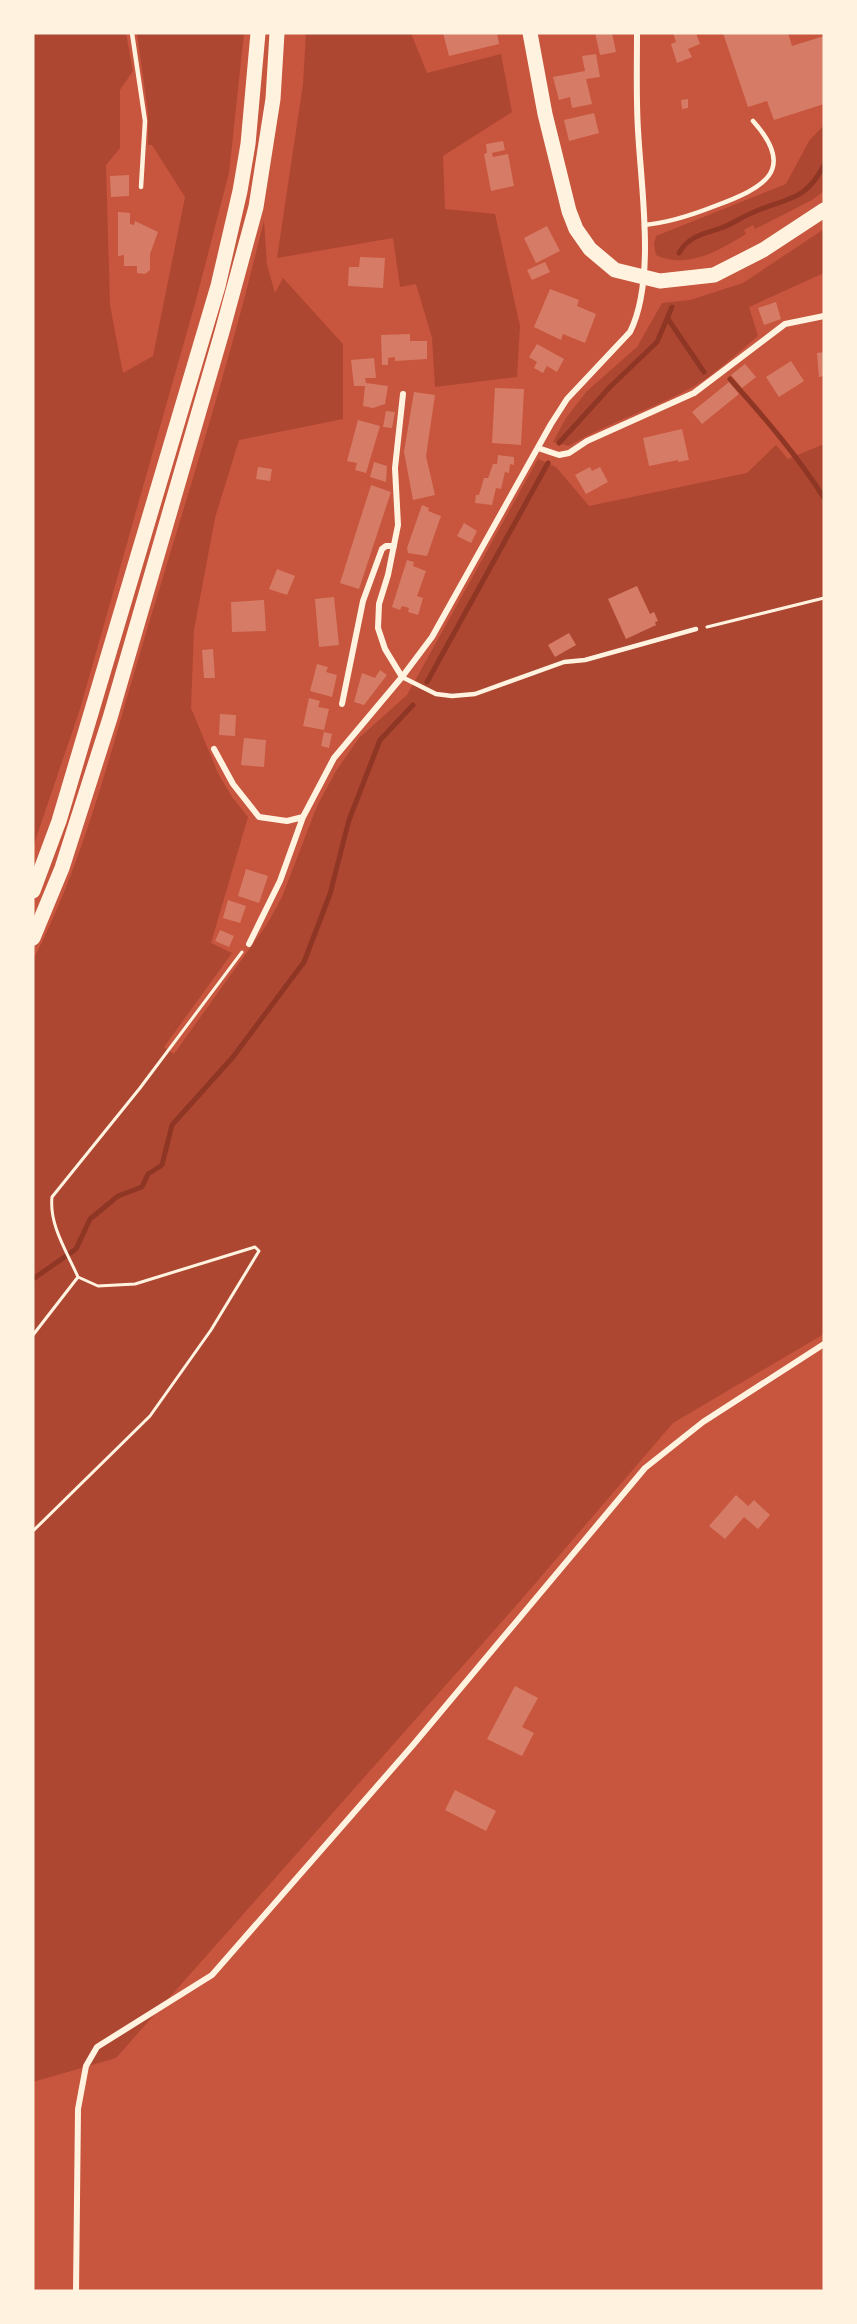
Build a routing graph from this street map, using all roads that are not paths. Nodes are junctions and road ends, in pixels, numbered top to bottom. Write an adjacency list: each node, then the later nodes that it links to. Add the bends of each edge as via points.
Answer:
1 (132, 33): 7 (lane, via 145,121)
2 (258, 33): 20 (main road, via 248,144 218,286 59,821)
3 (277, 33): 21 (main road, via 266,151 256,207 226,321 110,718 62,868)
4 (530, 33): 10 (main road, via 545,114 576,229 600,260)
5 (638, 33): 9 (street, via 638,130)
6 (753, 121): 9 (lane, via 774,153 772,170 763,184 748,194 688,216)
7 (141, 187)
8 (824, 210): 10 (main road, via 714,275 674,281)
9 (644, 225): 10 (street)
10 (642, 279): 13 (street, via 641,305 630,332 567,399)
11 (824, 316): 13 (street, via 785,324 694,393 587,441 569,453 559,455)
12 (403, 394): 14 (street, via 396,442 398,525)
13 (538, 448): 16 (street, via 432,637)
14 (394, 546): 16 (street, via 379,604 378,628); 17 (street, via 382,549 363,601)
15 (696, 629): 16 (lane, via 585,660 564,662 476,694 436,694)
16 (402, 677): 19 (street, via 334,758)
17 (342, 704)
18 (214, 749): 19 (street, via 233,784 259,817 287,821)
19 (303, 817): 22 (street, via 280,881)
20 (33, 891)
21 (33, 938)
22 (249, 944)
23 (824, 1344): 24 (street, via 703,1422 645,1468 413,1745 212,1975 97,2047 86,2066 78,2109)
24 (76, 2291)

